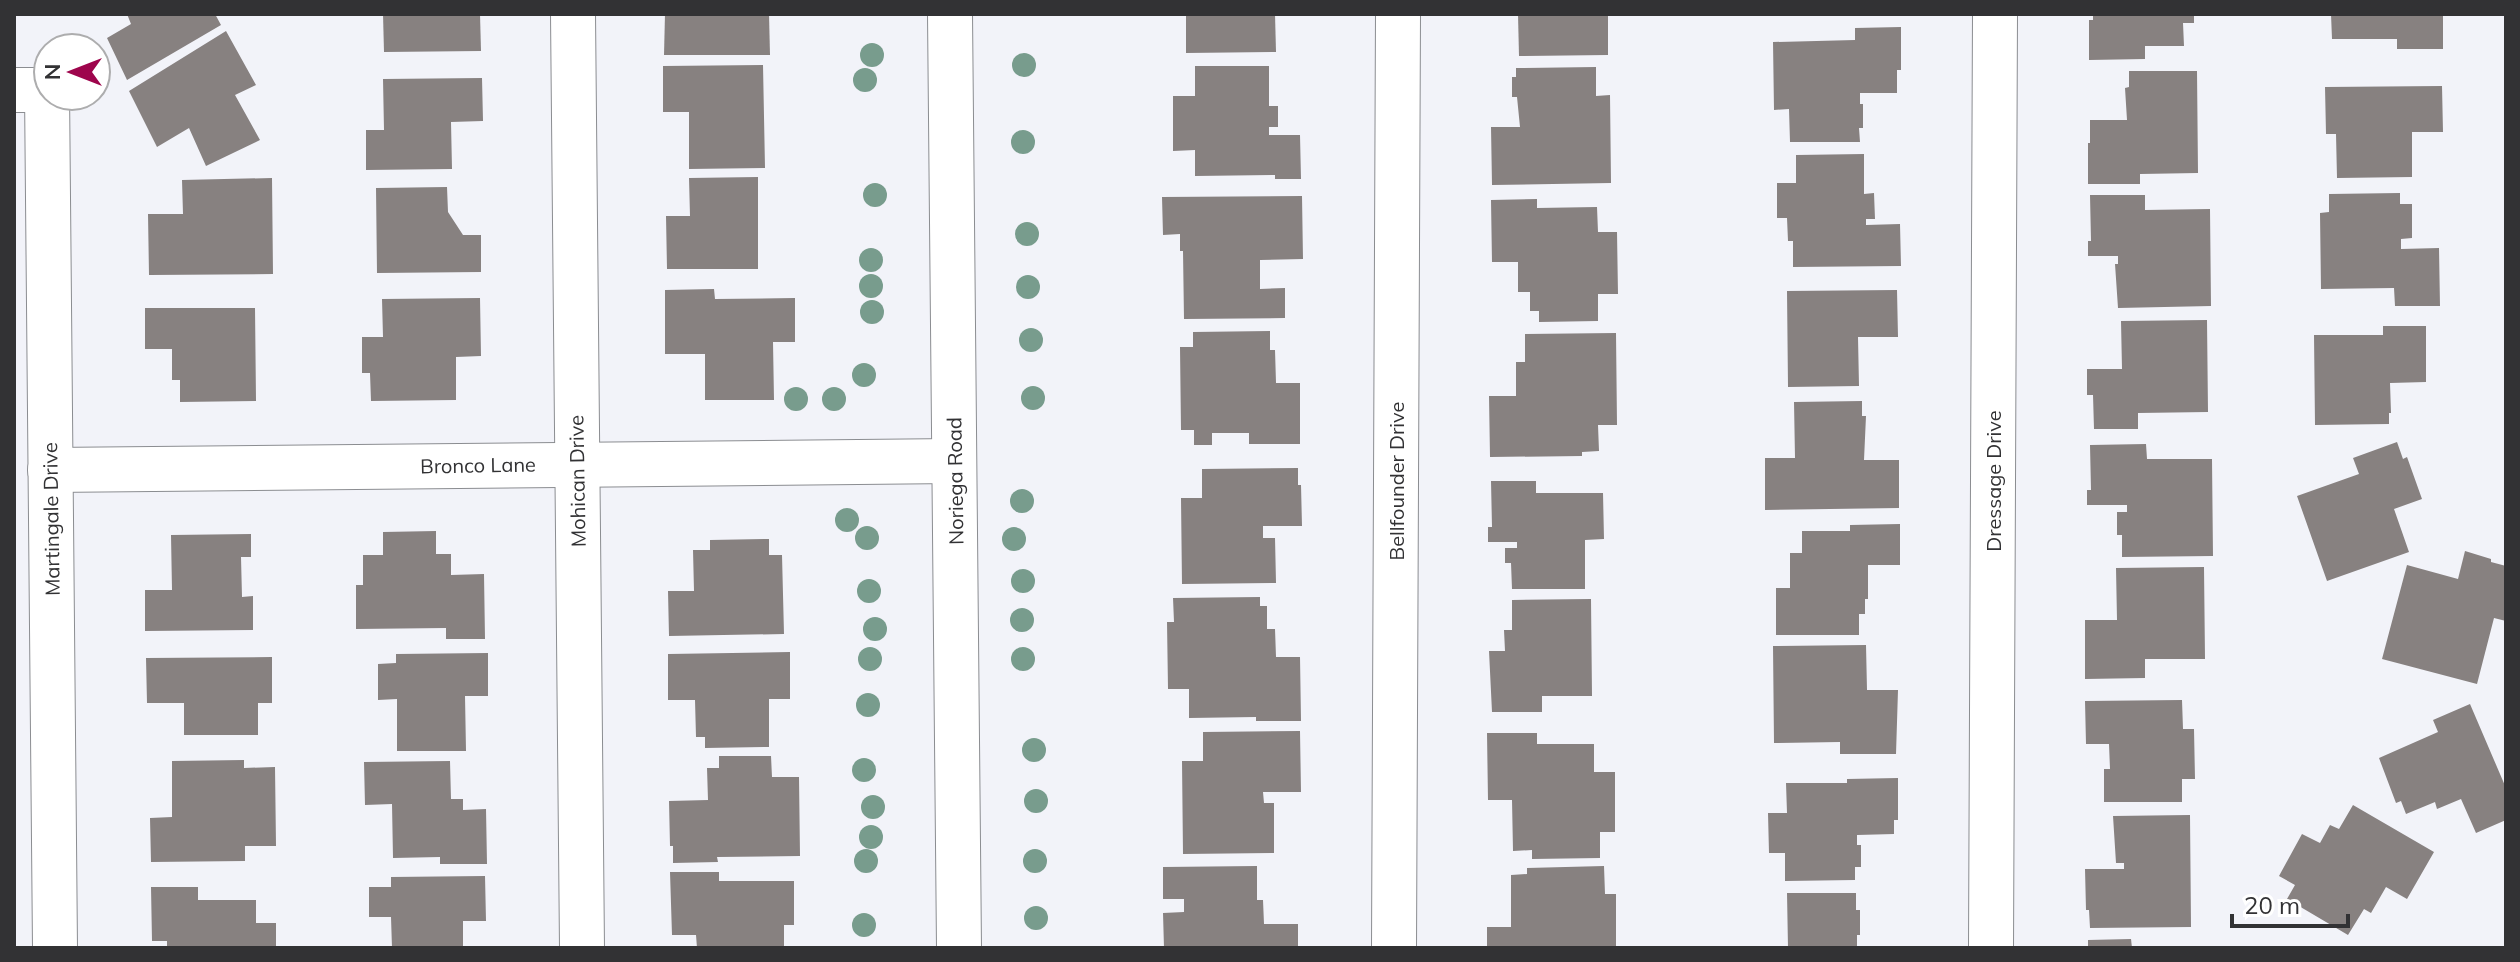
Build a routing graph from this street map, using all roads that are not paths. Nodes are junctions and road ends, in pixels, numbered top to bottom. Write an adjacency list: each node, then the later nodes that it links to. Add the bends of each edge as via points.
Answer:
1 (573, 14): 7 (street, Mohican Drive)
2 (950, 14): 6 (street, Noriega Road)
3 (1398, 14): 12 (street, Bellfounder Drive)
4 (1995, 14): 13 (street, Dressage Drive)
5 (47, 112): 8 (street, Martingale Drive)
6 (954, 461): 7 (street, Bronco Lane); 11 (street, Noriega Road)
7 (577, 464): 8 (street, Bronco Lane); 10 (street, Mohican Drive)
8 (50, 470): 9 (street, Martingale Drive)
9 (55, 948)
10 (582, 948)
11 (959, 948)
12 (1394, 948)
13 (1991, 948)

